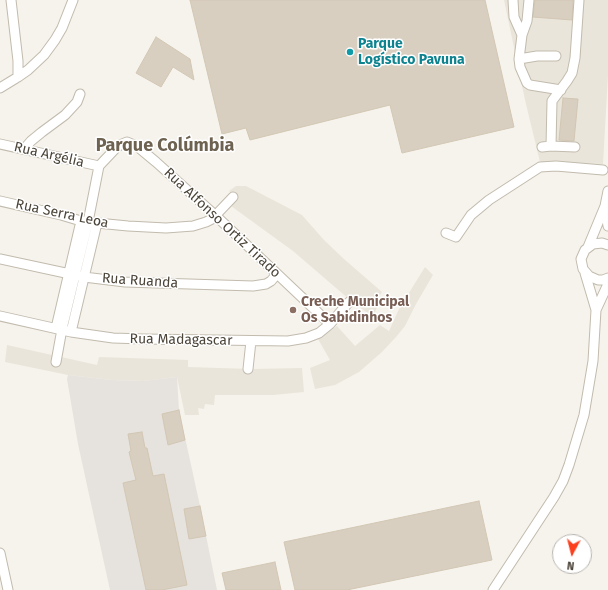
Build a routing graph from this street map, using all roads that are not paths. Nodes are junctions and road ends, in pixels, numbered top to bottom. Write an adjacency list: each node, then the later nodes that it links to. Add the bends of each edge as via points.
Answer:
1 (11, 0): 9 (street)
2 (73, 0): 10 (street, via 55,40)
3 (513, 0): 6 (street, via 514,17)
4 (529, 0): 6 (street, via 527,21)
5 (579, 0): 14 (street, via 572,74)
6 (522, 35): 8 (street)
7 (556, 56): 8 (street)
8 (519, 59): 13 (street, via 527,83)
9 (18, 61): 10 (street); 11 (street)
10 (28, 70): 11 (street)
11 (18, 77): 12 (street)
12 (0, 88)
13 (548, 88): 14 (street); 16 (street)
14 (561, 90): 16 (street)
15 (80, 94): 19 (street, via 77,102 65,115)
16 (552, 101): 18 (street, via 547,146)
17 (0, 144): 19 (street, Rua Argélia)
18 (575, 147)
19 (24, 149): 20 (street, Rua Argélia)
20 (99, 166): 26 (street, Rua Alfonso Ortiz Tirado, via 122,144 132,144 156,162); 27 (street)
21 (603, 170): 29 (street, via 540,167 489,200 471,215 456,237)
22 (608, 191): 25 (street)
23 (233, 197): 26 (street, Rua Serra Leoa)
24 (0, 201): 27 (street, Rua Serra Leoa)
25 (605, 206): 28 (street); 31 (street)
26 (215, 216): 27 (street, Rua Serra Leoa, via 193,226 166,228); 34 (street, Rua Alfonso Ortiz Tirado)
27 (88, 222): 35 (street); 35 (street)
28 (608, 226)
29 (446, 234)
30 (608, 245): 31 (street, via 597,243)
31 (588, 246): 33 (street, via 581,259)
32 (0, 259): 35 (street, Rua Ruanda)
33 (585, 273): 36 (street, via 598,280); 39 (street)
34 (277, 274): 35 (street, Rua Ruanda, via 266,284 253,286 125,282); 41 (street, Rua Alfonso Ortiz Tirado)
35 (76, 275): 42 (street); 42 (street)
36 (608, 278)
37 (608, 284): 39 (street)
38 (349, 302): 41 (street, Rua Madagascar)
39 (596, 310): 48 (street, via 593,361 584,415 569,465 551,502)
40 (0, 316): 42 (street, Rua Madagascar)
41 (330, 324): 43 (street, Rua Madagascar, via 319,333 306,338)
42 (63, 330): 43 (street, Rua Madagascar, via 128,339); 44 (street)
43 (252, 341): 45 (street)
44 (56, 362)
45 (248, 369)
46 (0, 553): 47 (street)
47 (5, 583)
48 (493, 590)

